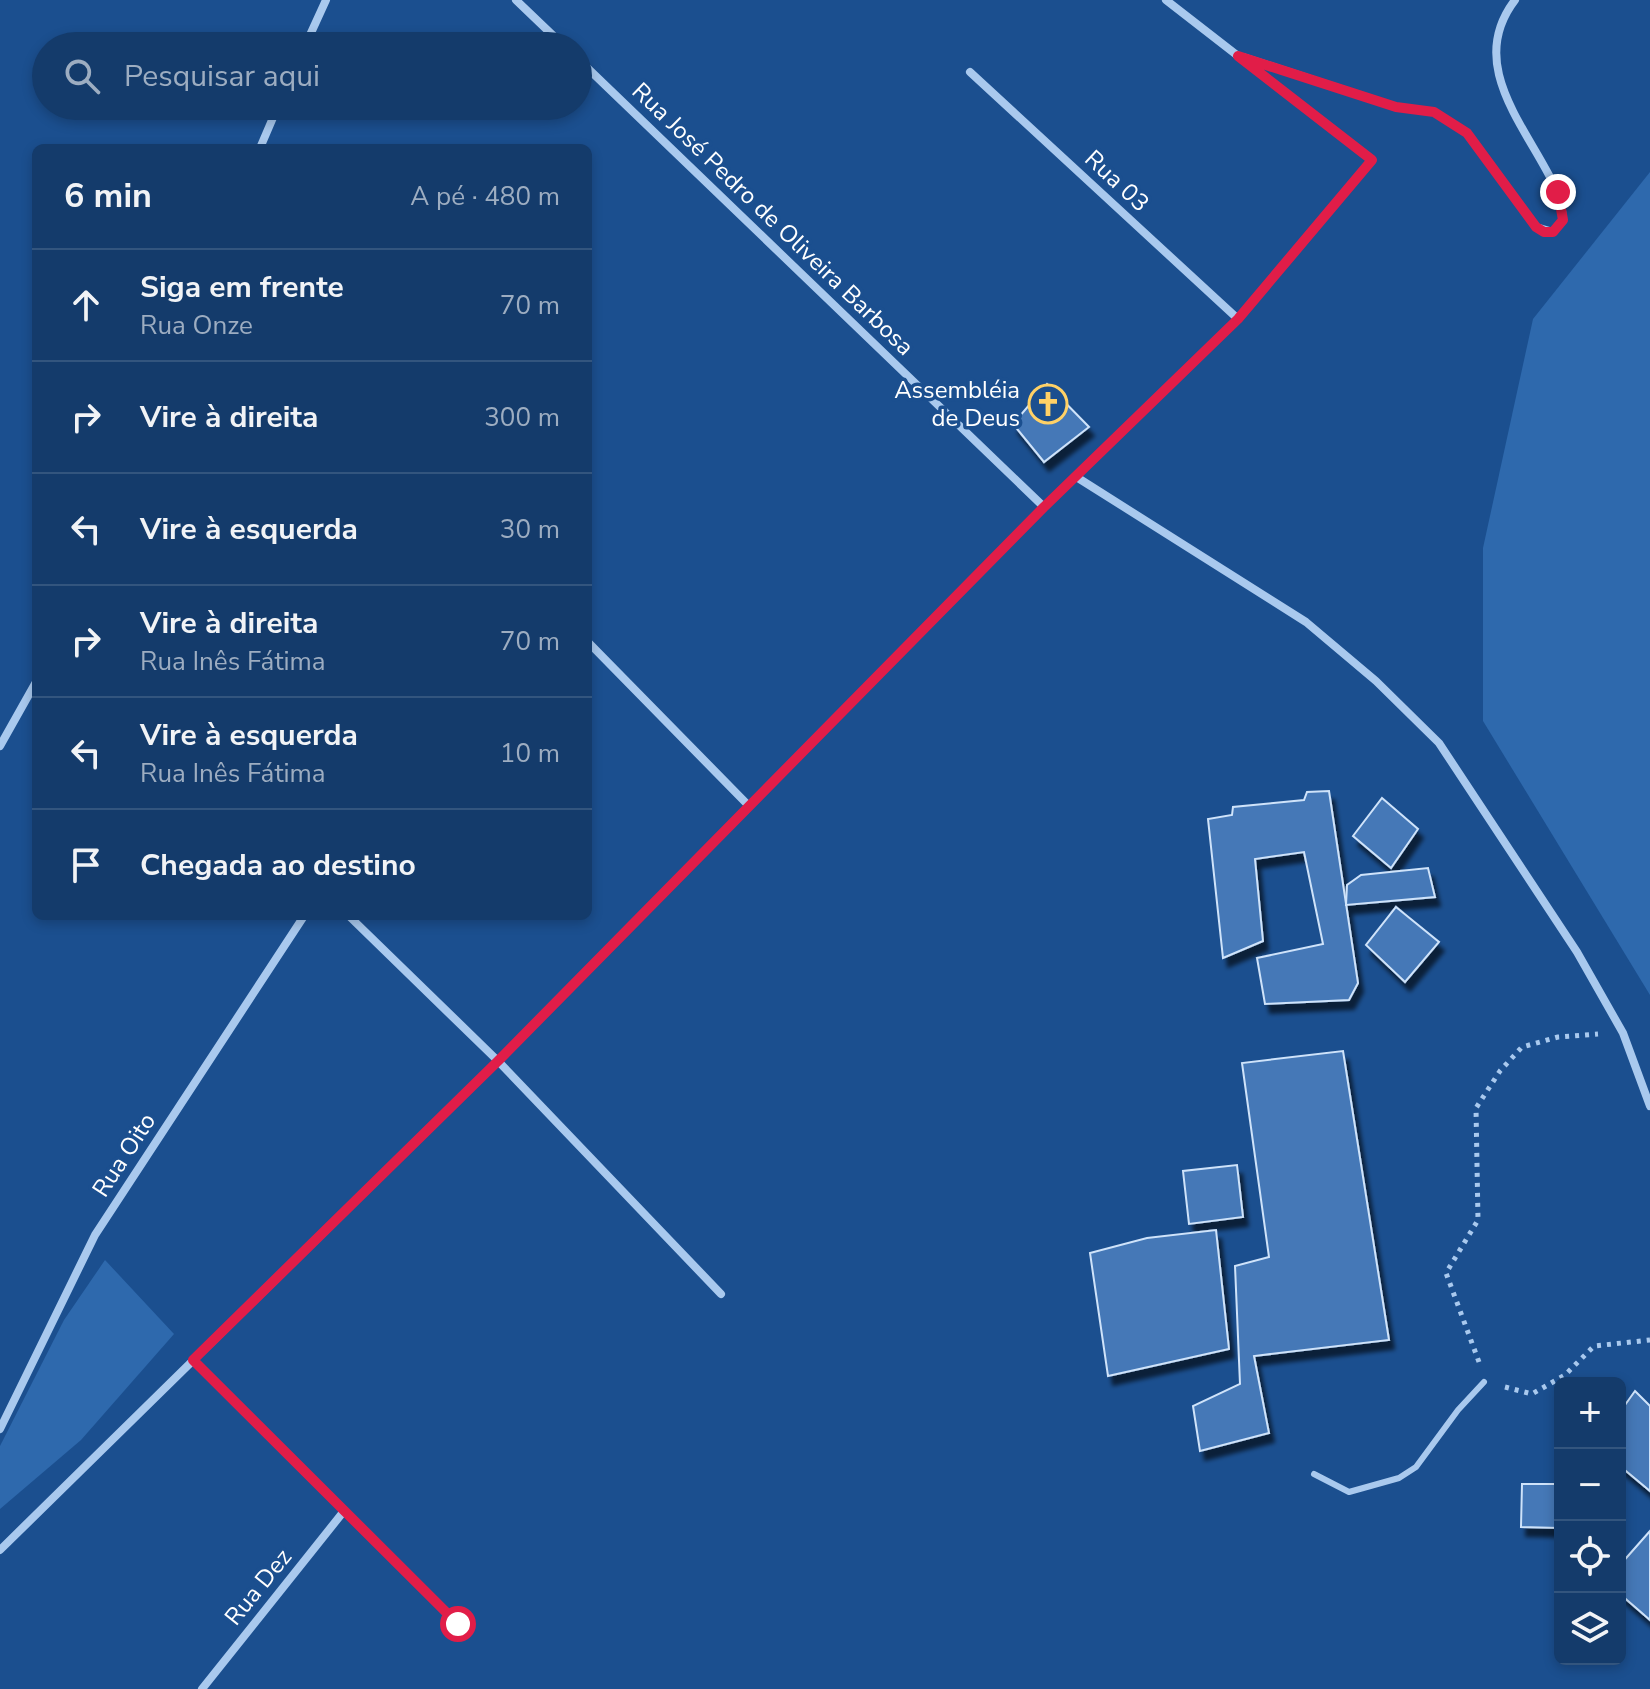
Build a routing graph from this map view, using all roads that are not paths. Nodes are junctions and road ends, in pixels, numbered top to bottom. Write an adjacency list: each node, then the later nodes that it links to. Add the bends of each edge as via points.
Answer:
1 (326, 0): 5 (street)
2 (516, 0): 6 (street)
3 (1166, 0): 7 (street)
4 (1515, 0): 7 (street, via 1503,15 1494,45 1497,78 1561,200 1563,220 1553,232 1536,227 1467,133 1434,112 1396,107)
5 (311, 32)
6 (549, 32)
7 (1238, 56): 12 (street, via 1372,160)
8 (592, 72): 14 (street, Rua José Pedro de Oliveira Barbosa)
9 (970, 72): 12 (street, Rua 03)
10 (272, 120): 11 (street)
11 (262, 144)
12 (1238, 319): 13 (street)
13 (1078, 478): 14 (street); 22 (street, via 1306,622 1439,743 1570,941 1623,1033)
14 (1044, 507): 18 (street)
15 (592, 646): 18 (street)
16 (32, 689): 17 (street)
17 (0, 746)
18 (749, 806): 21 (street)
19 (301, 920): 26 (street, Rua Oito, via 95,1235)
20 (353, 920): 21 (street)
21 (498, 1061): 23 (street); 24 (street)
22 (1650, 1106)
23 (721, 1294)
24 (193, 1360): 28 (street); 29 (street)
25 (1484, 1382): 27 (lane, via 1416,1467 1399,1478 1349,1492)
26 (0, 1429)
27 (1314, 1474)
28 (344, 1511): 30 (street); 31 (street, Rua Dez)
29 (0, 1550)
30 (458, 1624)
31 (202, 1689)

